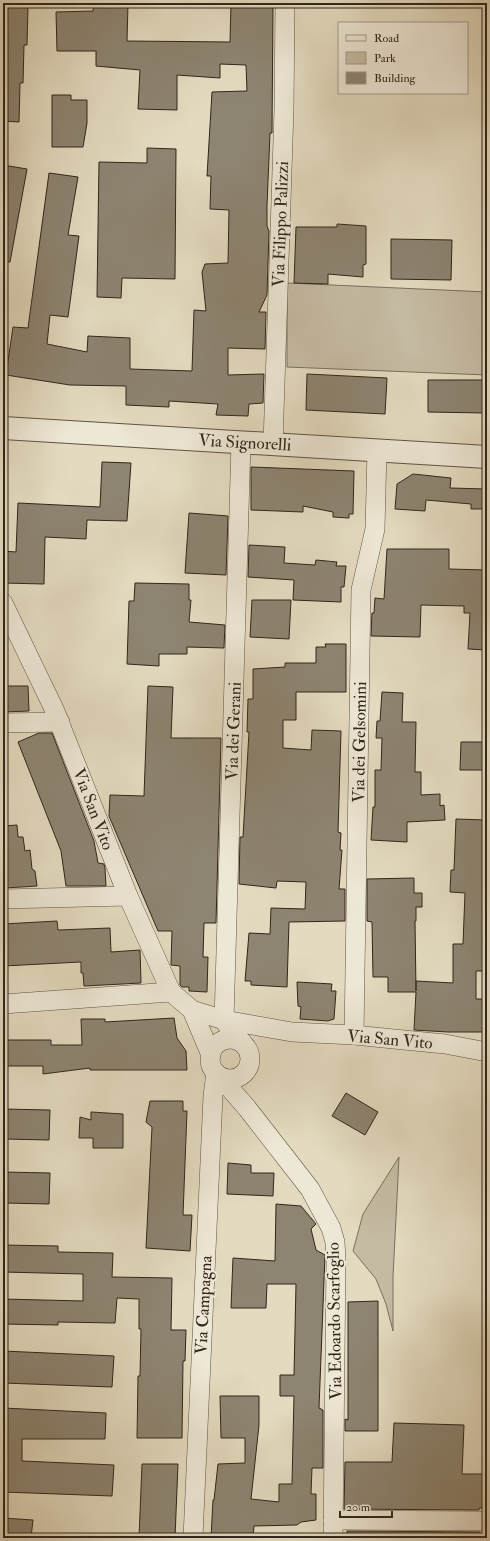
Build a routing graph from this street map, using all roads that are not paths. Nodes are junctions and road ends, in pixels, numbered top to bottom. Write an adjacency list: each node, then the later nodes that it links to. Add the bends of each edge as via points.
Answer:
1 (285, 3): 4 (street, Via Filippo Palizzi)
2 (3, 428): 3 (street, Via Signorelli)
3 (241, 442): 4 (street, Via Signorelli); 17 (street, Via dei Gerani)
4 (273, 444): 5 (street, Via Signorelli)
5 (377, 450): 6 (street, Via Signorelli); 16 (street, Via dei Gelsomini, via 375,529 361,590)
6 (487, 457)
7 (3, 604): 8 (street, Via San Vito)
8 (60, 722): 9 (street); 10 (street, Via San Vito)
9 (3, 723)
10 (128, 896): 11 (street); 12 (street, Via San Vito)
11 (3, 899)
12 (171, 992): 13 (street); 14 (street, Via San Vito)
13 (3, 1004)
14 (192, 1010): 17 (street, Via San Vito); 19 (street, Via San Vito)
15 (292, 1032): 16 (street, Via San Vito); 17 (street, Via San Vito, via 265,1038 256,1045); 17 (street, Via San Vito, via 250,1025)
16 (354, 1035): 18 (street, Via San Vito, via 445,1044)
17 (237, 1043): 19 (street, via 217,1044); 19 (street, via 244,1074 233,1079); 20 (street)
18 (487, 1052)
19 (216, 1068): 20 (street, Via Edoardo Scarfoglio); 23 (street, Via Campagna)
20 (247, 1108): 22 (street, Via Edoardo Scarfoglio, via 310,1189 331,1228 335,1242)
21 (487, 1521): 22 (street)
22 (333, 1529)
23 (193, 1538)

